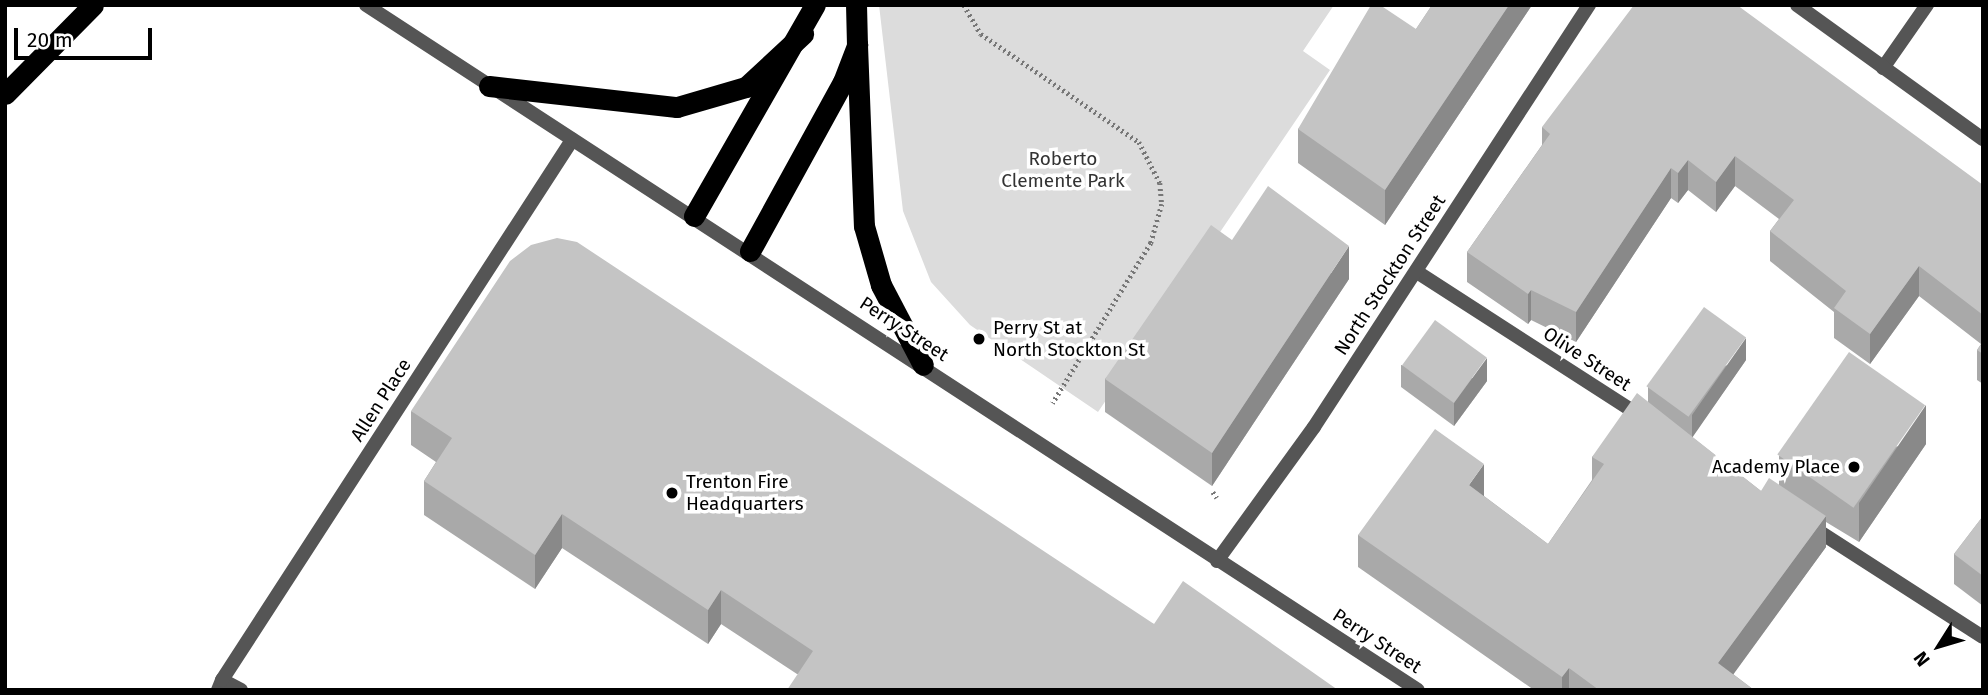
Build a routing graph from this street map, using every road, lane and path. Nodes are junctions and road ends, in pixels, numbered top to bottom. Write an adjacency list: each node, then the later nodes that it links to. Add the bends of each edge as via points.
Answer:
1 (93, 5): 13 (highway)
2 (366, 5): 12 (street, Perry Street)
3 (816, 5): 9 (highway)
4 (856, 5): 10 (highway)
5 (964, 5): 20 (path, via 981,34 1139,142 1160,183 1162,204 1151,243)
6 (1589, 5): 18 (street, North Stockton Street)
7 (1797, 5): 11 (street)
8 (1927, 5): 11 (street)
9 (803, 34): 12 (highway, via 746,87 677,107 643,108); 16 (highway)
10 (857, 45): 17 (highway, via 815,142); 19 (highway, via 864,226 881,285)
11 (1884, 68): 14 (street)
12 (489, 86): 15 (street, Perry Street)
13 (5, 94)
14 (1983, 139)
15 (572, 140): 16 (street, Perry Street); 27 (street, Allen Place)
16 (694, 216): 17 (street, Perry Street)
17 (750, 251): 19 (street, Perry Street)
18 (1416, 272): 21 (street, Olive Street); 25 (street, North Stockton Street)
19 (923, 365): 25 (street, Perry Street)
20 (1053, 403)
21 (1652, 424)
22 (1213, 492): 23 (path)
23 (1217, 498)
24 (1801, 520): 26 (street)
25 (1217, 561): 29 (street, Perry Street)
26 (1983, 637)
27 (220, 685): 28 (street)
28 (241, 690)
29 (1418, 690)

